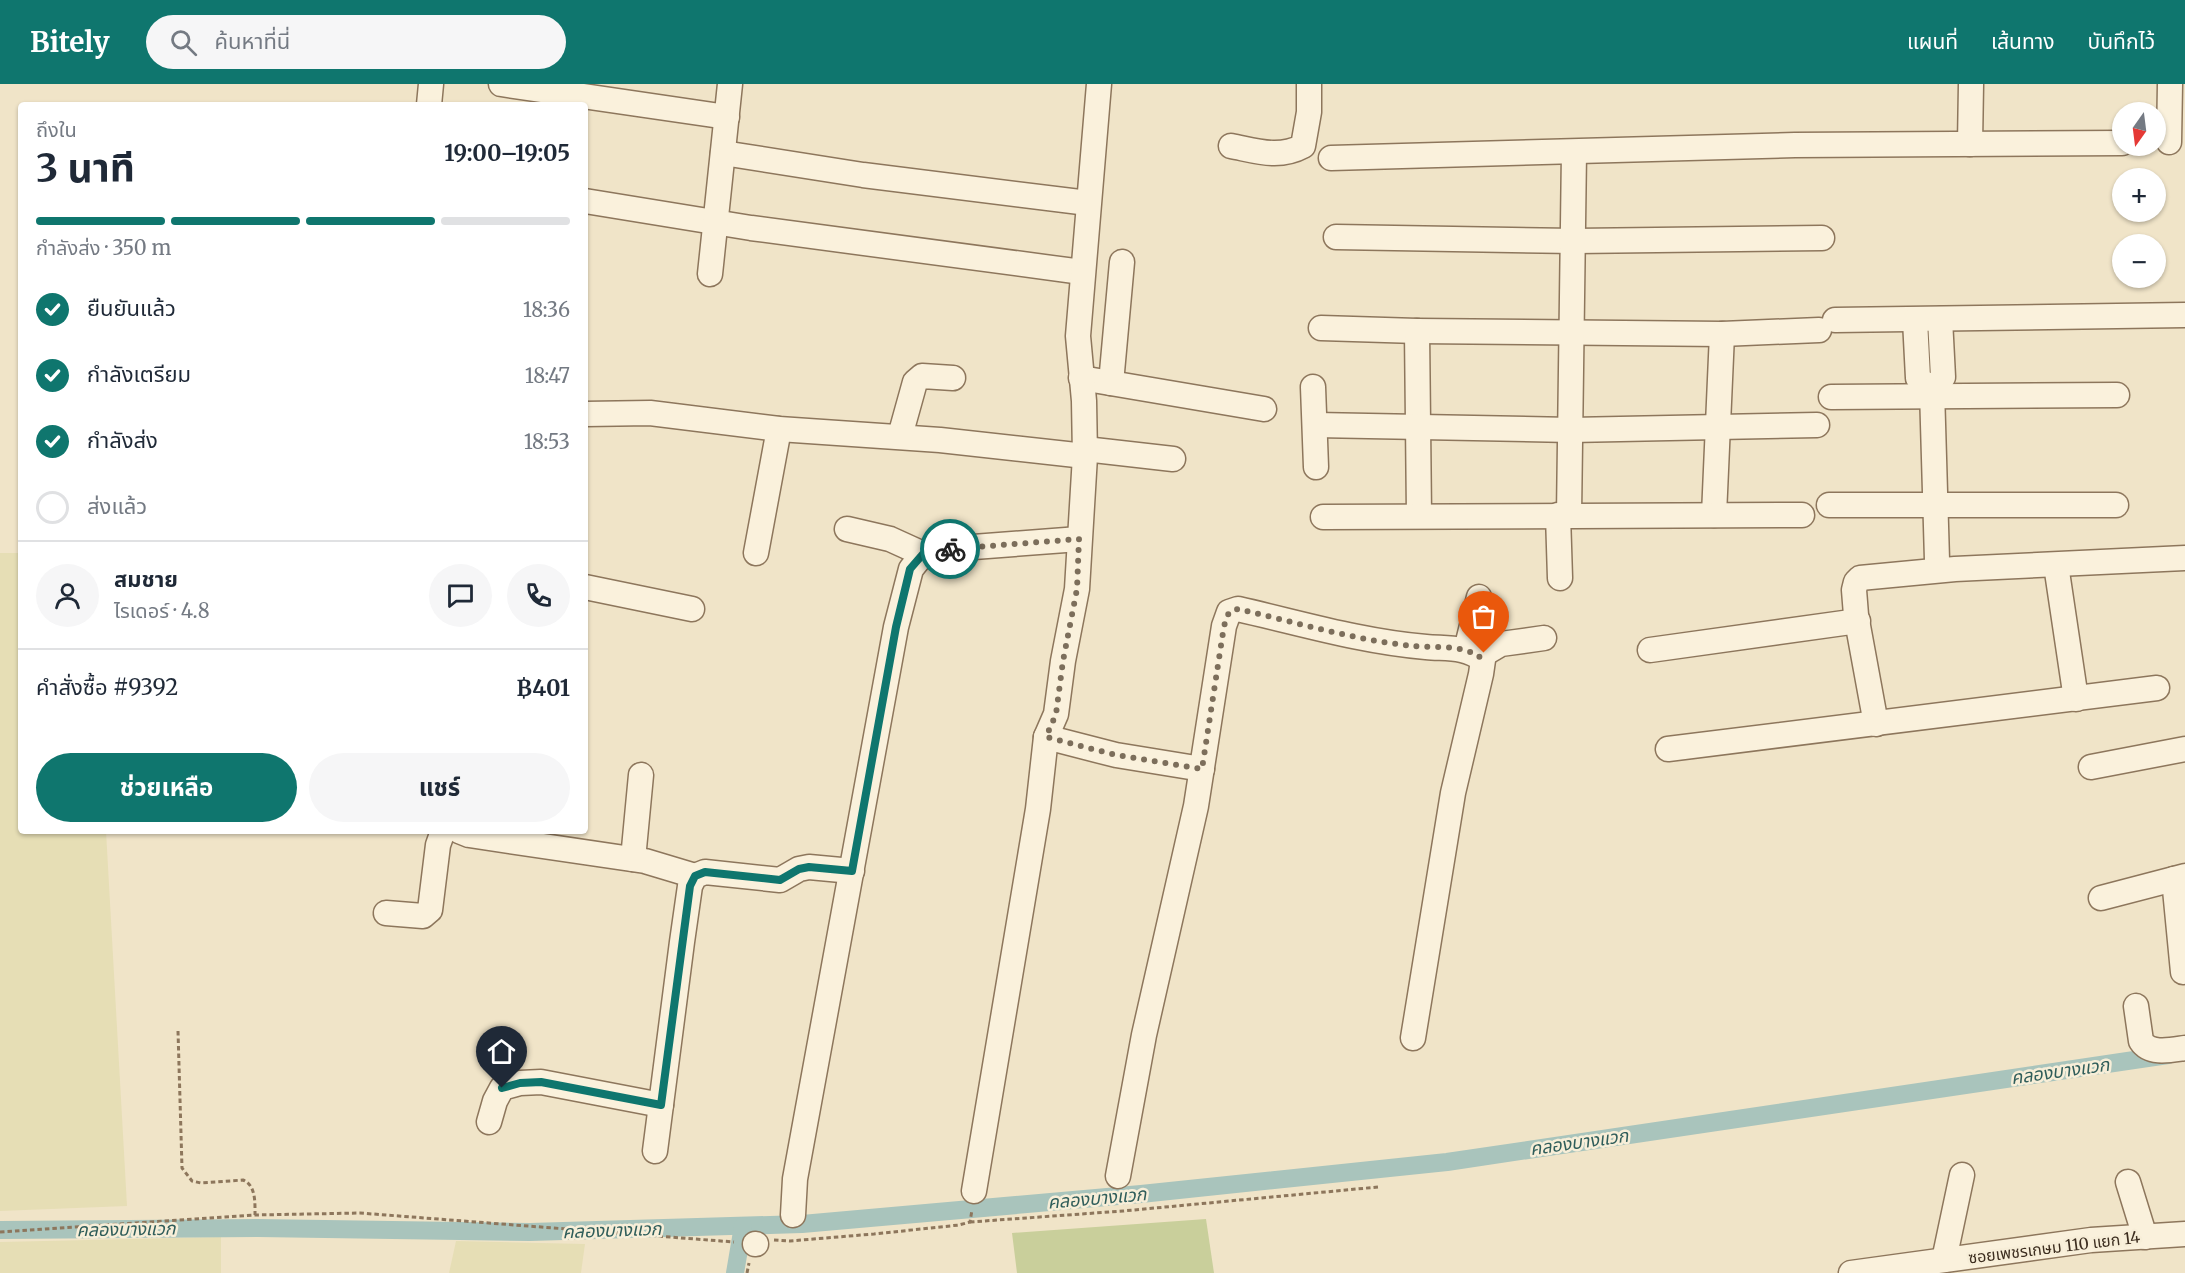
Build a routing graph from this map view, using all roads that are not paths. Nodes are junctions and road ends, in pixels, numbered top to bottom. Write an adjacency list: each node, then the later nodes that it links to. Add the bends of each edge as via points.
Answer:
1 (431, 84): 8 (street)
2 (501, 84): 9 (street)
3 (730, 84): 9 (street)
4 (1098, 84): 18 (street)
5 (1309, 84): 13 (street, via 1303,146 1276,155)
6 (1971, 84): 12 (street)
7 (2170, 84): 10 (street)
8 (429, 102)
9 (727, 117): 15 (street)
10 (2170, 142)
11 (2112, 143): 12 (street)
12 (1970, 144): 14 (street)
13 (1231, 146)
14 (1574, 152): 16 (street); 22 (street)
15 (723, 153): 18 (street); 19 (street)
16 (1331, 158)
17 (588, 201): 19 (street)
18 (1088, 203): 24 (street)
19 (714, 222): 24 (street); 25 (street)
20 (1336, 237): 22 (street)
21 (1821, 238): 22 (street)
22 (1575, 242): 31 (street)
23 (1122, 262): 35 (street)
24 (1082, 272): 34 (street, via 1078,336)
25 (710, 274)
26 (2185, 315): 27 (street)
27 (1940, 319): 28 (street); 37 (street, via 1943,377)
28 (1915, 320): 32 (street); 37 (street, via 1918,378)
29 (1321, 328): 30 (street)
30 (1416, 331): 31 (street); 45 (street)
31 (1571, 331): 32 (street); 47 (street)
32 (1722, 333): 44 (street)
33 (953, 378): 48 (street, via 922,376 915,382)
34 (1081, 378): 35 (street); 49 (street)
35 (1111, 383): 40 (street)
36 (1313, 387): 42 (street)
37 (1932, 393): 38 (street); 39 (street); 52 (street)
38 (2117, 395)
39 (1831, 397)
40 (1264, 409)
41 (588, 414): 46 (street, via 650,413)
42 (1316, 425): 45 (street); 51 (street)
43 (1817, 425): 44 (street)
44 (1718, 426): 47 (street); 58 (street)
45 (1419, 427): 47 (street); 55 (street)
46 (779, 429): 48 (street); 62 (street)
47 (1571, 430): 56 (street)
48 (900, 436): 49 (street)
49 (1085, 453): 50 (street); 61 (street)
50 (1173, 459)
51 (1316, 467)
52 (1935, 504): 53 (street); 54 (street); 65 (street)
53 (2116, 504)
54 (1829, 505)
55 (1419, 515): 56 (street); 59 (street)
56 (1564, 515): 58 (street); 67 (street)
57 (1802, 515): 58 (street)
58 (1714, 516)
59 (1323, 517)
60 (847, 529): 63 (street, via 891,539)
61 (1079, 539): 63 (street); 78 (street, via 1077,589 1056,714)
62 (756, 554)
63 (923, 554): 87 (street, via 910,569 896,627)
64 (2185, 558): 66 (street)
65 (1937, 560)
66 (2056, 565): 71 (street, via 1860,578 1854,590); 76 (street)
67 (1560, 578)
68 (588, 588): 70 (street)
69 (1479, 597): 74 (street)
70 (693, 609)
71 (1858, 621): 73 (street); 77 (street)
72 (1544, 638): 74 (street, via 1501,644)
73 (1650, 650)
74 (1473, 654): 82 (street, via 1383,643 1238,609 1229,612); 94 (street, via 1483,660 1482,674 1454,793)
75 (2157, 688): 76 (street)
76 (2076, 699): 77 (street)
77 (1876, 724): 79 (street)
78 (1046, 737): 82 (street, via 1116,755); 102 (street, via 1038,809)
79 (1668, 749)
80 (2185, 749): 81 (street)
81 (2091, 767)
82 (1202, 769): 99 (street, via 1144,1035)
83 (641, 776): 86 (street)
84 (442, 834): 91 (street, via 429,910 423,916)
85 (466, 834): 86 (street)
86 (633, 860): 88 (street)
87 (852, 871): 88 (street, via 809,867 780,880 705,872); 103 (street, via 795,1179)
88 (695, 876): 96 (street, via 690,886)
89 (2180, 878): 90 (street); 92 (street)
90 (2101, 897)
91 (386, 913)
92 (2183, 972)
93 (2136, 1006): 95 (street, via 2144,1045 2153,1050)
94 (1413, 1038)
95 (2185, 1048)
96 (661, 1105): 97 (street, via 541,1082 520,1083 502,1088); 98 (street)
97 (489, 1122)
98 (655, 1151)
99 (1118, 1176)
100 (1962, 1176): 106 (street)
101 (2128, 1182): 105 (street)
102 (974, 1191)
103 (793, 1215)
104 (2185, 1234): 105 (street, ซอยเพชรเกษม 110 แยก 14)
105 (2145, 1237): 106 (street, ซอยเพชรเกษม 110 แยก 14, via 2091,1240)
106 (1944, 1260): 107 (street, ซอยเพชรเกษม 110 แยก 14)
107 (1851, 1273)

